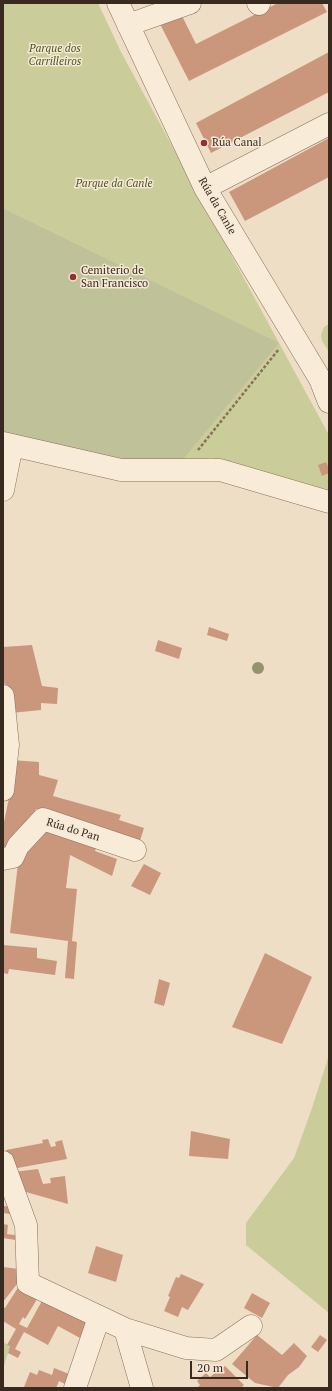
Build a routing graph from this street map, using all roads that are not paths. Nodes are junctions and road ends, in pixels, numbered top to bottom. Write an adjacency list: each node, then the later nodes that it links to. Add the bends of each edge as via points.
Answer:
1 (118, 3): 3 (street, Rúa da Canle)
2 (190, 3): 3 (street)
3 (128, 24): 5 (street, Rúa da Canle)
4 (329, 124): 5 (street)
5 (205, 188): 6 (street, Rúa da Canle, via 320,379)
6 (329, 402)
7 (8, 444): 8 (street); 9 (street, via 122,470 220,470)
8 (3, 490)
9 (329, 502)
10 (3, 696): 11 (street, via 8,745)
11 (3, 790)
12 (136, 850): 13 (street, Rúa do Pan, via 43,819 18,846 13,857)
13 (3, 859)
14 (3, 1162): 15 (street, via 26,1225 28,1283)
15 (99, 1317): 17 (street); 18 (street)
16 (251, 1326): 17 (street, via 216,1350 186,1348)
17 (126, 1329): 19 (street)
18 (75, 1388)
19 (142, 1388)

